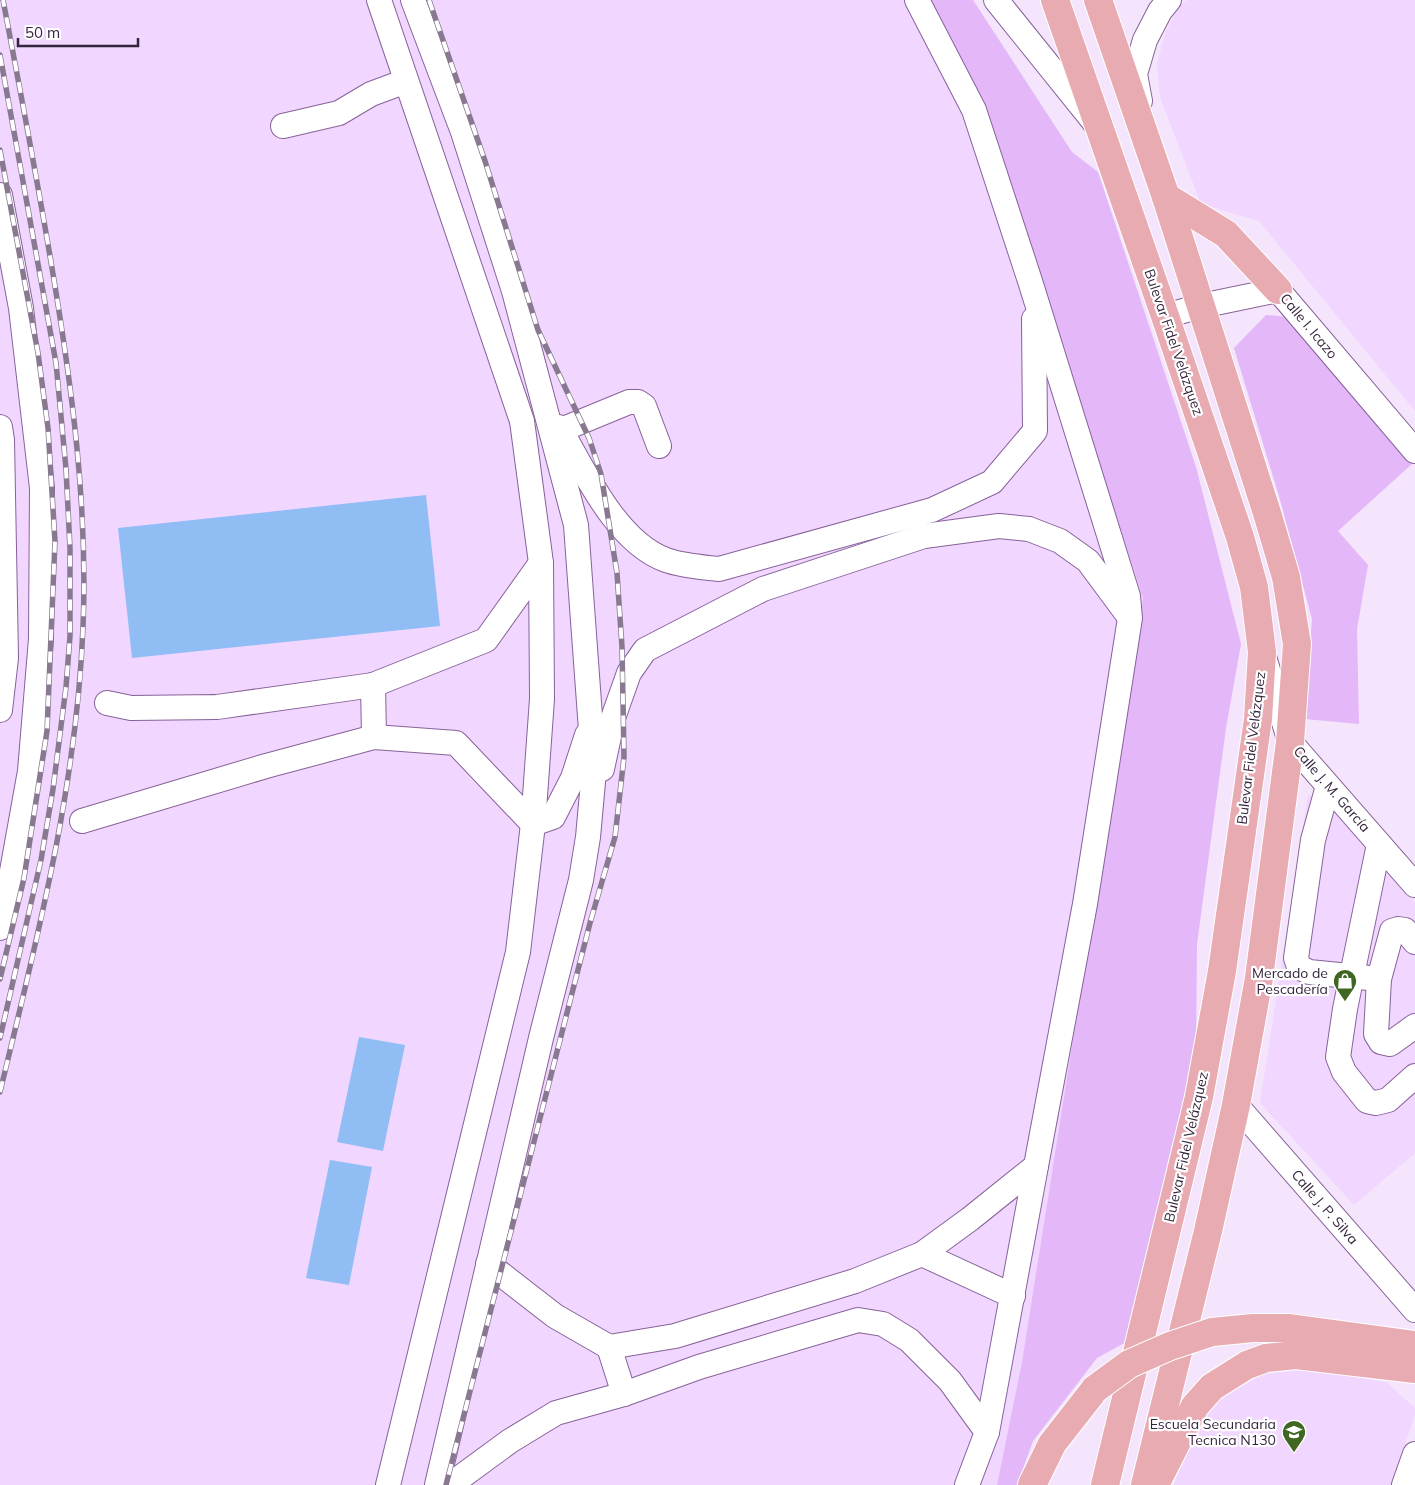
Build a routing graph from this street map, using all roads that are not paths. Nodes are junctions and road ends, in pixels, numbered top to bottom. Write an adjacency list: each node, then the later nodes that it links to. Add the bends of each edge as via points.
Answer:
1 (379, 0): 8 (street)
2 (413, 0): 11 (street)
3 (917, 0): 17 (street, via 974,110)
4 (996, 0): 10 (street)
5 (1054, 0): 10 (main road, Bulevar Fidel Velázquez)
6 (1098, 0): 12 (main road)
7 (1169, 0): 12 (street, via 1145,40 1135,74)
8 (406, 81): 9 (street, via 371,94 338,113); 13 (street)
9 (283, 126)
10 (1101, 131): 19 (main road, Bulevar Fidel Velázquez)
11 (463, 132): 13 (street); 20 (street, via 514,291)
12 (1146, 137): 15 (main road)
13 (428, 144): 25 (street, via 522,421)
14 (0, 195): 40 (street, via 21,308 42,488 41,639 30,771)
15 (1166, 197): 16 (main road, via 1226,234); 18 (main road)
16 (1278, 290): 18 (street, Calle I. Icazo); 24 (street, Calle I. Icazo)
17 (1034, 295): 22 (street, via 1036,431 992,482 932,510 719,569 691,566 664,559 621,529); 26 (street, via 1128,596)
18 (1201, 306): 19 (street, Calle I. Icazo); 33 (main road, via 1286,577 1297,644)
19 (1165, 316): 27 (main road, Bulevar Fidel Velázquez, via 1245,554 1254,587)
20 (543, 400): 22 (street); 31 (street, via 576,525)
21 (0, 427): 30 (street, via 6,658)
22 (560, 430): 23 (street, via 629,402 638,402 644,406)
23 (659, 446)
24 (1415, 451)
25 (542, 563): 28 (street, via 486,640); 36 (street, via 542,699)
26 (1130, 618): 37 (street, via 1088,561 1060,541 1029,529 999,526 924,536 763,588 645,650 629,673 612,718); 49 (street, via 1085,904)
27 (1262, 652): 33 (street, Calle J. M. García); 42 (main road, Bulevar Fidel Velázquez, via 1258,719)
28 (373, 685): 29 (street, via 217,707 131,708); 32 (street)
29 (107, 703)
30 (0, 710)
31 (590, 723): 36 (street, via 572,778 554,817); 37 (street, via 594,771)
32 (374, 737): 35 (street); 36 (street, via 456,743)
33 (1290, 742): 34 (street, Calle J. M. García); 44 (main road)
34 (1328, 786): 38 (street, Calle J. M. García); 43 (street, via 1313,840 1296,958 1299,967 1309,972)
35 (82, 820)
36 (534, 824): 60 (street, via 518,952)
37 (588, 837): 51 (street, via 581,880)
38 (1379, 844): 39 (street, Calle J. M. García); 43 (street)
39 (1415, 885)
40 (0, 928)
41 (1415, 942): 45 (street, via 1405,930 1392,931)
42 (1222, 972): 44 (main road); 65 (main road, Bulevar Fidel Velázquez, via 1199,1097)
43 (1351, 976): 45 (street); 47 (street, via 1338,1057 1344,1072 1367,1101 1376,1103 1388,1100)
44 (1259, 978): 48 (main road)
45 (1379, 979): 46 (street, via 1376,1034 1381,1042 1390,1044)
46 (1415, 1026)
47 (1415, 1076)
48 (1236, 1105): 53 (street, Calle J. P. Silva); 66 (main road)
49 (1036, 1166): 50 (street); 52 (street)
50 (922, 1254): 52 (street); 55 (street, via 855,1281 675,1336)
51 (488, 1264): 55 (street, via 555,1316); 61 (street)
52 (1013, 1296): 58 (street)
53 (1415, 1310)
54 (1415, 1345): 64 (main road, bridge, via 1288,1328 1253,1328 1212,1332 1170,1346 1129,1364 1095,1389 1052,1444)
55 (609, 1347): 57 (street)
56 (1415, 1369): 67 (main road, via 1296,1355 1266,1358 1247,1365 1212,1387 1195,1406)
57 (624, 1394): 58 (street, via 699,1367 858,1320 883,1324 909,1340 950,1381); 62 (street, via 556,1413 510,1441)
58 (987, 1432): 63 (street)
59 (1415, 1454): 68 (street)
60 (388, 1485)
61 (437, 1485)
62 (450, 1485)
63 (967, 1485)
64 (1032, 1485)
65 (1105, 1485)
66 (1146, 1485)
67 (1156, 1485)
68 (1404, 1485)

